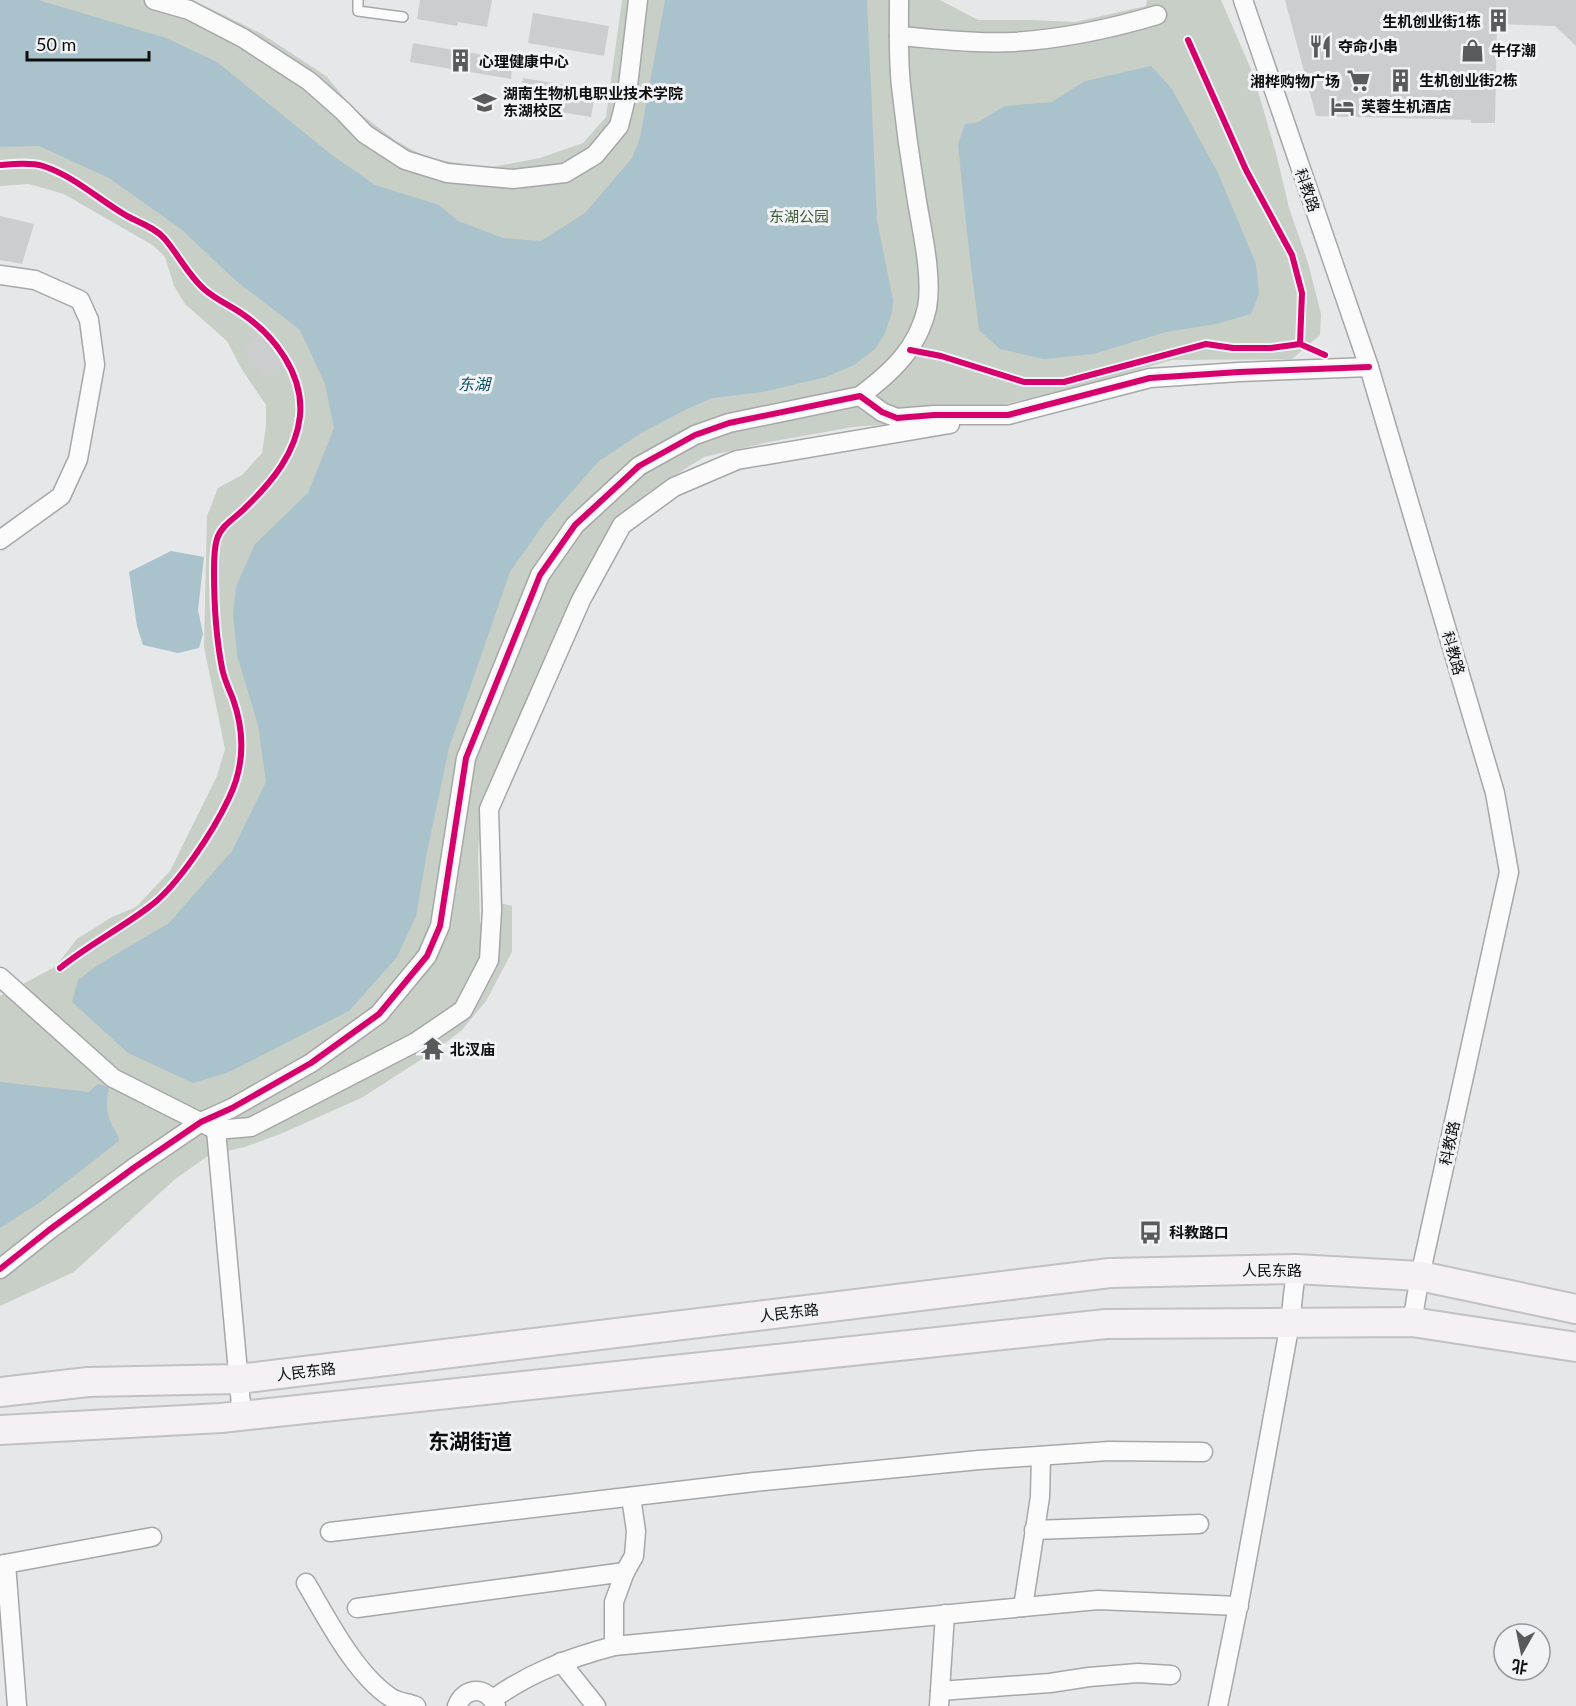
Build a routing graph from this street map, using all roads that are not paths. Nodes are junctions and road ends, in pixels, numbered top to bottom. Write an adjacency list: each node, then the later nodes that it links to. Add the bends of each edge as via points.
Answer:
1 (154, 0): 3 (street, via 189,10 243,38 309,81 365,134 405,160 447,173 513,179 565,173 595,155 619,126 627,94)
2 (358, 0): 7 (lane, via 357,11)
3 (638, 0)
4 (899, 0): 8 (street)
5 (1243, 0): 10 (street, 科教路)
6 (1157, 15): 8 (street, via 1053,39 1011,42)
7 (403, 17)
8 (899, 36): 11 (street, via 901,86 927,266 927,306 910,350)
9 (0, 275): 13 (street, via 35,280 80,300 89,320 95,365 78,459 61,496)
10 (1369, 367): 12 (street, via 1150,378); 18 (street, 科教路, via 1495,793 1509,872)
11 (860, 396): 12 (street, via 897,418); 15 (street, via 729,423 695,435 639,466 575,525 540,575 466,758 440,926 427,956 379,1014 311,1063 232,1108)
12 (1008, 415): 15 (street, via 737,460 674,487 622,525 581,600 489,809 489,960 463,1010 416,1042 251,1127)
13 (0, 540)
14 (3, 985): 15 (street, via 113,1078)
15 (209, 1126): 16 (street, via 135,1167); 23 (street)
16 (0, 1269)
17 (1296, 1269): 18 (main road, 人民东路); 21 (street); 23 (main road, 人民东路, via 1110,1273)
18 (1420, 1276): 19 (main road, 人民东路); 20 (street, 科教路)
19 (1576, 1309)
20 (1412, 1322): 21 (main road); 22 (main road)
21 (1290, 1323): 25 (main road, via 1106,1324); 37 (street)
22 (1576, 1347)
23 (238, 1379): 24 (main road, 人民东路, via 88,1382); 25 (street)
24 (0, 1392)
25 (242, 1416): 26 (main road)
26 (0, 1430)
27 (1203, 1452): 28 (street, via 1109,1451)
28 (1041, 1456): 29 (street); 31 (street)
29 (632, 1497): 32 (street); 35 (street, via 634,1556)
30 (1199, 1524): 31 (street)
31 (1034, 1530): 38 (street)
32 (330, 1532)
33 (152, 1537): 34 (street)
34 (3, 1564): 47 (street)
35 (625, 1572): 39 (street); 41 (street, via 614,1602)
36 (306, 1583): 45 (street)
37 (1239, 1606): 38 (street, via 1098,1600); 51 (street)
38 (1023, 1607): 40 (street)
39 (357, 1608)
40 (945, 1614): 41 (street); 44 (street)
41 (614, 1646): 42 (street)
42 (561, 1662): 46 (street, via 509,1688); 50 (street)
43 (1170, 1675): 44 (street, via 1138,1672)
44 (939, 1698)
45 (387, 1702): 48 (street)
46 (494, 1703): 49 (street, via 480,1690 473,1690 465,1693)
47 (17, 1706)
48 (416, 1706)
49 (457, 1706)
50 (596, 1706)
51 (1218, 1706)

